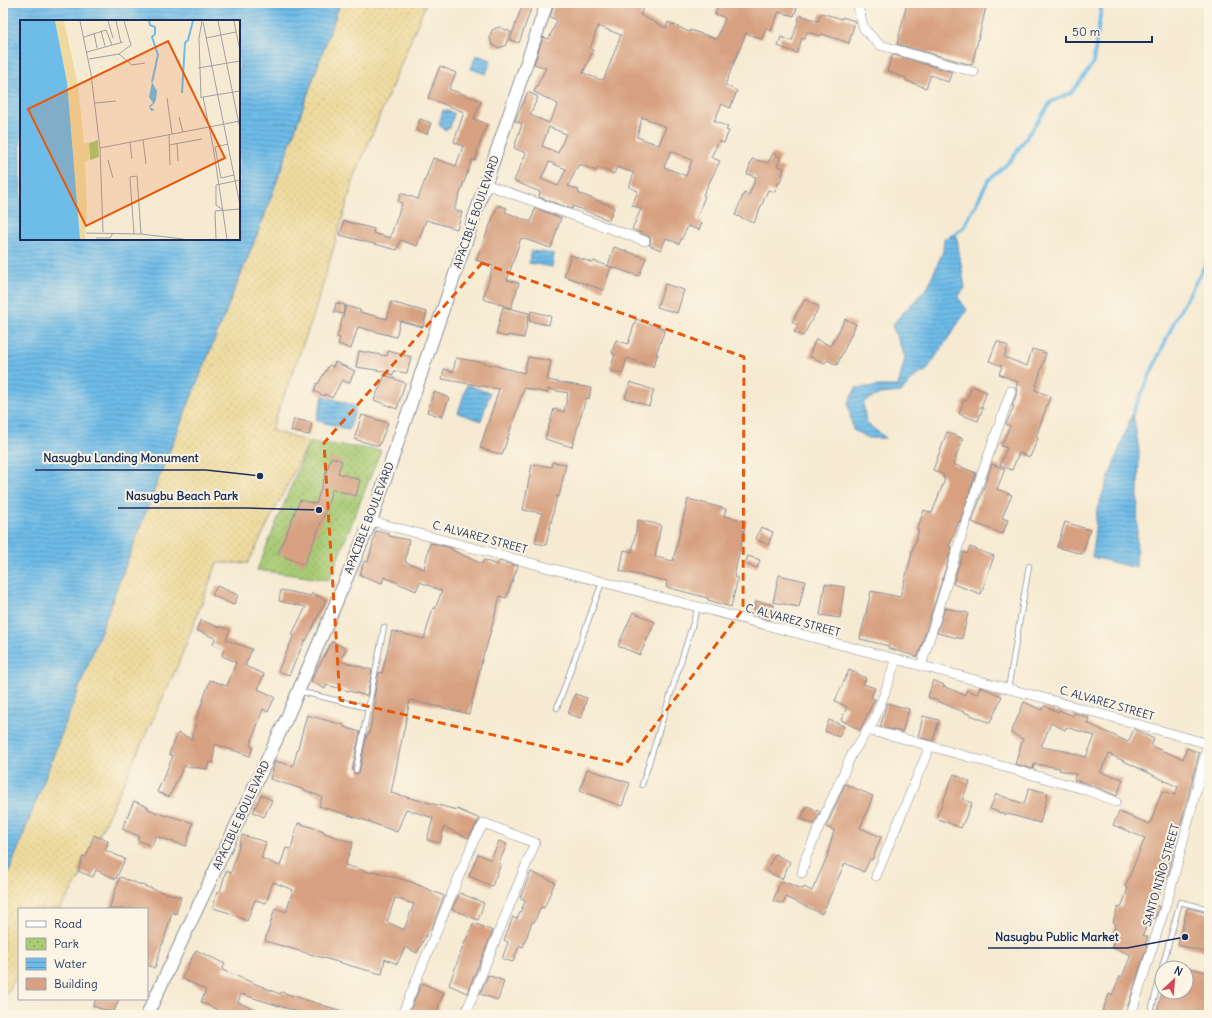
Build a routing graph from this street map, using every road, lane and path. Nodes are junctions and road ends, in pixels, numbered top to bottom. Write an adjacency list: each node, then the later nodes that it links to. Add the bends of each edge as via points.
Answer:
1 (547, 3): 4 (street, APACIBLE BOULEVARD)
2 (857, 3): 3 (street, via 864,29 880,45)
3 (974, 72)
4 (485, 184): 5 (street); 7 (street, APACIBLE BOULEVARD)
5 (645, 240)
6 (1011, 391): 13 (street, via 972,502)
7 (371, 521): 9 (street, C. ALVAREZ STREET); 15 (street, APACIBLE BOULEVARD)
8 (1029, 566): 14 (lane)
9 (602, 582): 10 (street, C. ALVAREZ STREET); 17 (lane)
10 (698, 607): 12 (street, C. ALVAREZ STREET); 22 (lane)
11 (384, 627): 16 (lane)
12 (896, 659): 13 (street, C. ALVAREZ STREET); 18 (street, via 884,695)
13 (921, 666): 14 (street, C. ALVAREZ STREET)
14 (1008, 689): 19 (street, C. ALVAREZ STREET)
15 (298, 691): 16 (lane); 29 (street, APACIBLE BOULEVARD)
16 (368, 708): 21 (lane)
17 (556, 708)
18 (867, 730): 20 (street); 24 (street, via 852,754 806,857)
19 (1209, 743): 32 (street, SANTO NIÑO STREET, via 1171,888)
20 (930, 746): 23 (street, via 1087,790); 25 (street)
21 (356, 770)
22 (642, 785)
23 (1116, 802)
24 (802, 873)
25 (876, 876)
26 (1209, 909): 27 (lane, via 1180,902)
27 (1164, 960)
28 (1154, 1000): 33 (lane)
29 (147, 1015)
30 (402, 1015): 31 (street, via 474,840 484,823 535,843)
31 (466, 1015)
32 (1131, 1015)
33 (1150, 1015)

